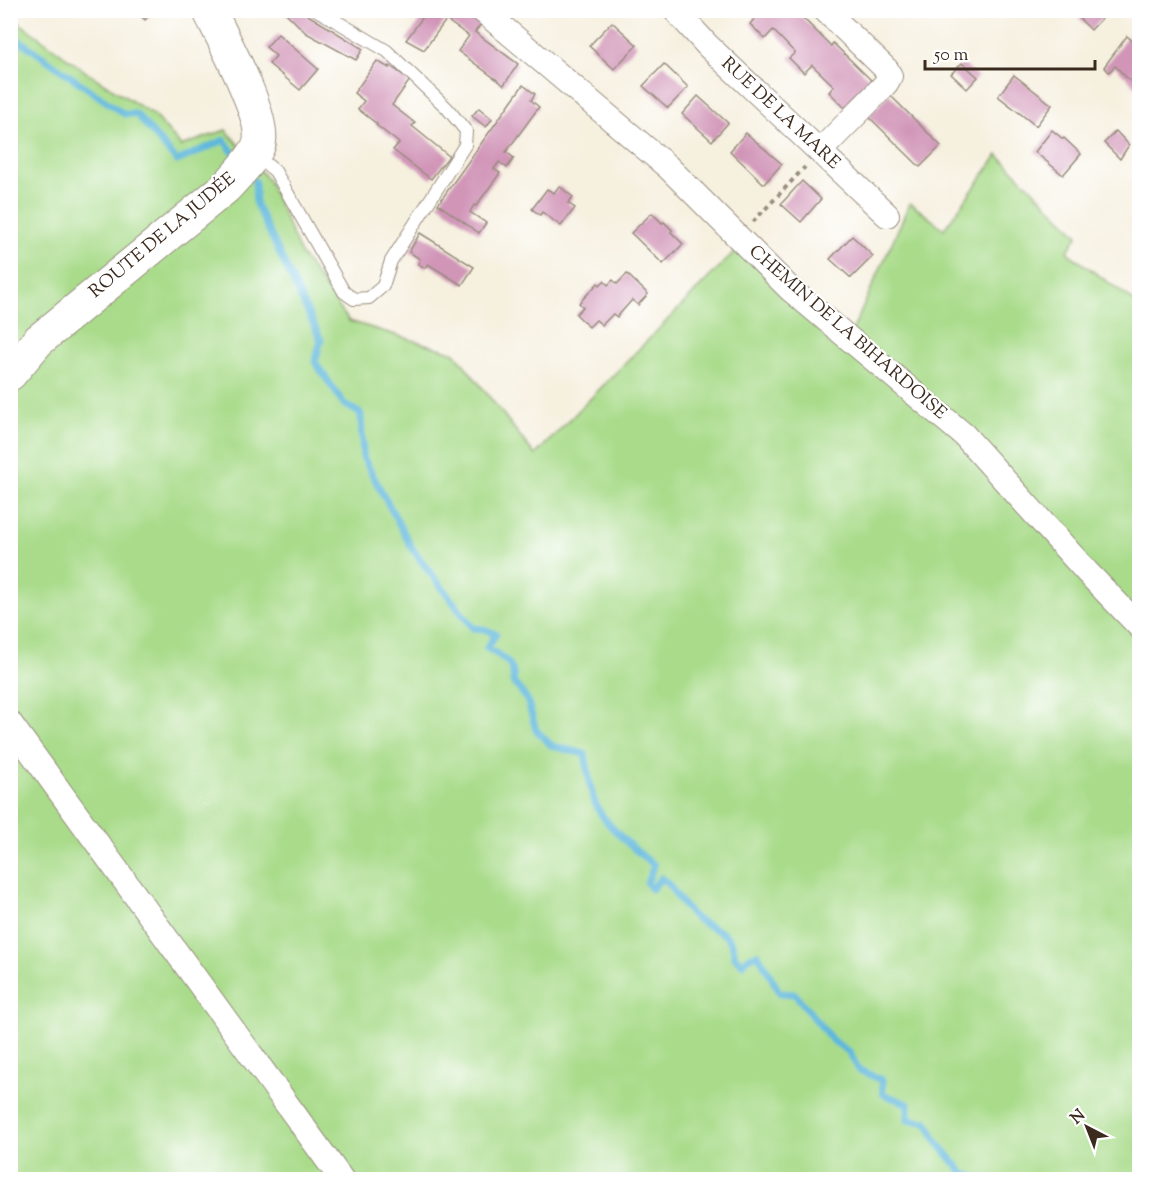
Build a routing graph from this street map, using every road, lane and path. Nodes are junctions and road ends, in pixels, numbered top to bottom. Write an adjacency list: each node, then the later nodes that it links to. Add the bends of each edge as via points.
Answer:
1 (209, 10): 8 (street, via 255,108 260,137)
2 (316, 10): 6 (lane)
3 (482, 10): 10 (street, CHEMIN DE LA BIHARDOISE, via 668,167)
4 (675, 10): 7 (street, RUE DE LA MARE)
5 (825, 10): 7 (street, via 890,76)
6 (333, 16): 8 (lane, via 387,51 466,131 465,145 391,261 383,286 369,298 354,299 344,292 274,171)
7 (820, 151): 9 (street, RUE DE LA MARE); 10 (path)
8 (254, 154): 11 (street, ROUTE DE LA JUDÉE, via 218,195 38,341)
9 (887, 215)
10 (738, 238): 12 (street, CHEMIN DE LA BIHARDOISE, via 790,290 964,435)
11 (10, 374)
12 (1140, 627)
13 (10, 723): 14 (street)
14 (342, 1179)

